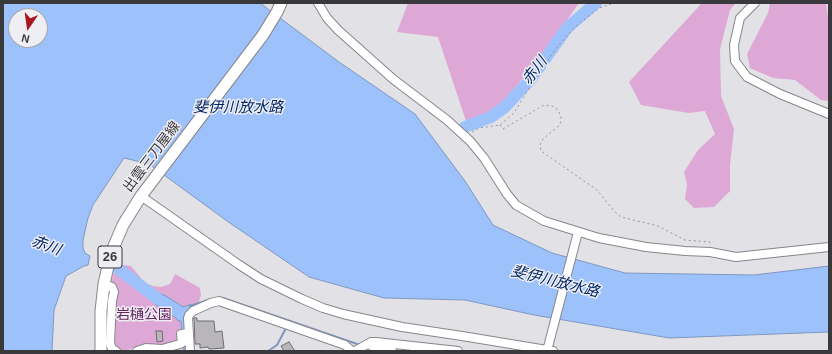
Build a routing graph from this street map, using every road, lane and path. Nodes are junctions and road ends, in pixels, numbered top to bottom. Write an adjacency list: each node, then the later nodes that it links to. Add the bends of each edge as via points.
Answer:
1 (318, 3): 7 (street, via 338,30 393,79)
2 (614, 3): 6 (path, via 599,8 576,26 537,75 514,113)
3 (756, 3): 5 (street, via 740,18 734,45 735,61 748,77 780,94)
4 (279, 8): 8 (main road, 出雲三刀屋線 / 26, via 263,34)
5 (829, 114)
6 (500, 125): 7 (path, via 479,128); 11 (path, via 503,129 544,105 552,106 562,117 560,125 543,139 540,151 597,190 621,217 658,226 685,240 710,242)
7 (465, 137): 9 (street, via 484,158 516,205 544,221)
8 (140, 196): 15 (main road, 出雲三刀屋線 / 26, via 116,240 104,284 101,311); 21 (street, via 261,279 323,308 402,327)
9 (578, 232): 11 (street, via 646,247); 21 (street)
10 (829, 248): 11 (street, via 736,257)
11 (710, 252)
12 (186, 333): 13 (street, via 181,334); 17 (street); 18 (street, via 188,316 197,305 219,301 345,345)
13 (182, 347): 16 (street, via 146,348)
14 (362, 347): 19 (street); 20 (street, via 376,342)
15 (110, 350)
16 (137, 351)
17 (190, 351)
18 (352, 351)
19 (392, 351)
20 (458, 351)
21 (549, 351)

